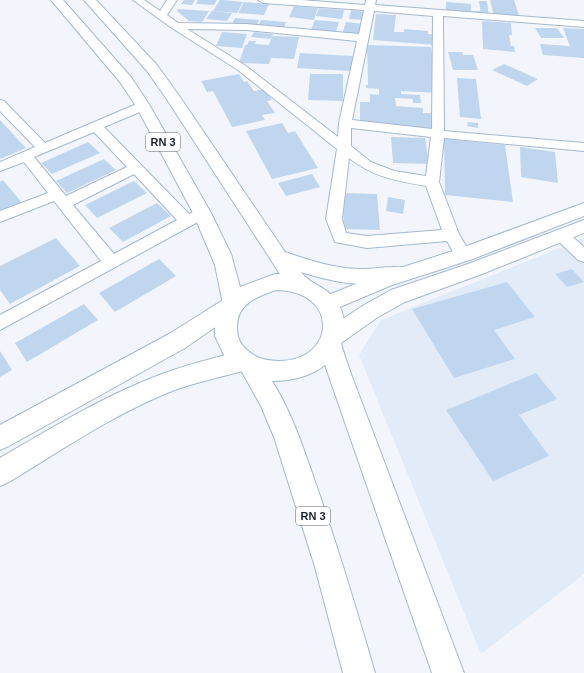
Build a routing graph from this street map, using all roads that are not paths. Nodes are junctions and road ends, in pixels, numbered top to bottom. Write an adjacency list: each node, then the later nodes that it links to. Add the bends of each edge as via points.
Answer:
1 (57, 0): 14 (main road, RN 3, via 126,80)
2 (90, 0): 34 (main road, RN 3, via 152,68)
3 (138, 0): 9 (street)
4 (172, 0): 9 (street)
5 (263, 0): 6 (street)
6 (308, 2): 7 (street)
7 (370, 4): 8 (street); 12 (street)
8 (438, 13): 10 (street); 17 (street)
9 (161, 16): 11 (street)
10 (584, 24)
11 (176, 26): 12 (street, via 238,27); 18 (street, via 242,68)
12 (363, 38): 15 (street)
13 (0, 104): 20 (street)
14 (143, 106): 16 (street); 27 (main road, RN 3)
15 (345, 123): 17 (street); 18 (street)
16 (96, 126): 20 (street); 23 (street)
17 (438, 134): 19 (street); 24 (street)
18 (344, 147): 24 (street, via 366,164 391,175); 32 (street, via 334,219 340,238 367,242)
19 (584, 147)
20 (44, 149): 21 (street)
21 (26, 156): 22 (street); 25 (street)
22 (0, 167)
23 (136, 168): 25 (street); 29 (street)
24 (432, 182): 32 (street)
25 (60, 199): 28 (street); 36 (street)
26 (584, 209): 33 (main road)
27 (202, 213): 29 (street); 40 (main road, RN 3, via 225,265)
28 (0, 217)
29 (187, 221): 36 (street)
30 (584, 226): 31 (main road)
31 (561, 234): 35 (street); 42 (main road, via 475,269 398,296 371,311)
32 (451, 235): 33 (street)
33 (463, 255): 37 (main road)
34 (278, 256): 37 (main road, via 326,272 350,276); 38 (main road, RN 3)
35 (584, 256)
36 (111, 262): 41 (street)
37 (403, 274): 39 (main road)
38 (299, 285): 39 (main road, via 311,289); 40 (main road, via 275,282 262,284 241,295)
39 (328, 304): 42 (main road, via 334,320)
40 (231, 305): 43 (main road, via 225,320 225,335 231,350); 44 (main road, via 177,341)
41 (2, 318)
42 (332, 340): 43 (main road, via 321,356 306,366 287,371 268,371); 47 (main road, via 339,374)
43 (247, 363): 45 (main road, via 192,374 139,394); 46 (main road, RN 3, via 271,400 287,437 330,567)
44 (0, 438)
45 (0, 473)
46 (359, 673)
47 (448, 673)

